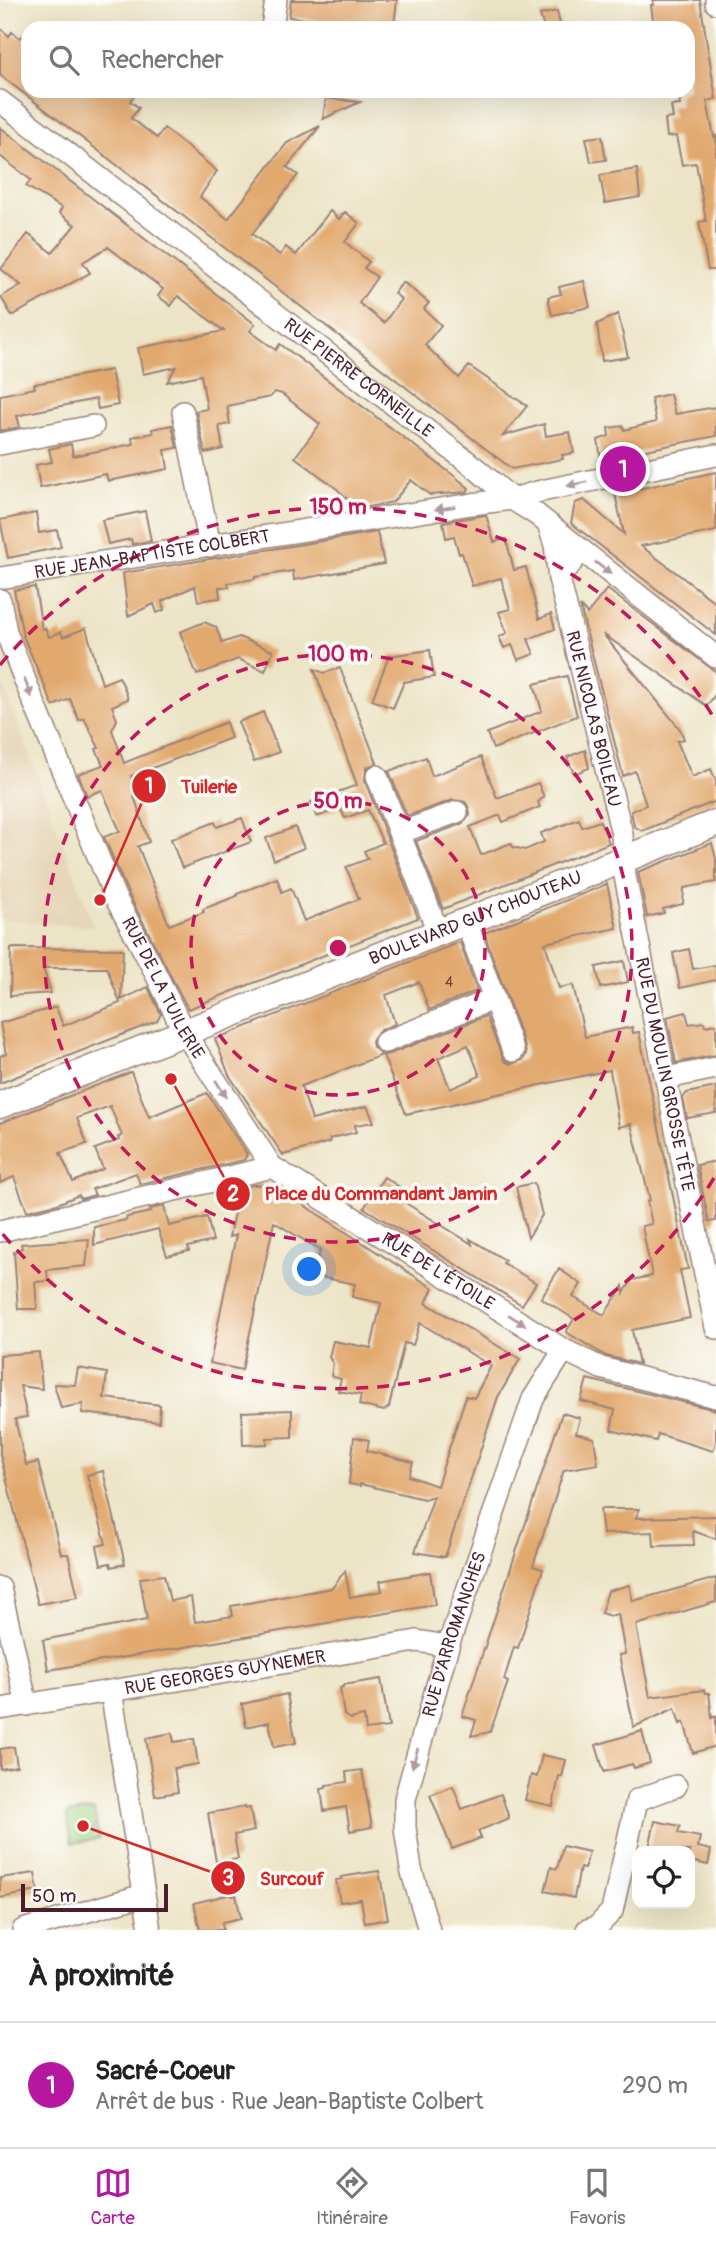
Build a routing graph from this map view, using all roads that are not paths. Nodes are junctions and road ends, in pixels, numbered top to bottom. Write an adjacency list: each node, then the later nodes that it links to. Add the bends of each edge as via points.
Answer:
1 (276, 0): 2 (street)
2 (273, 21)
3 (0, 101): 8 (street, RUE PIERRE CORNEILLE)
4 (184, 412): 10 (street)
5 (93, 426): 6 (street)
6 (0, 444)
7 (716, 456): 8 (street, RUE JEAN-BAPTISTE COLBERT, one-way to 8)
8 (512, 499): 9 (street, RUE PIERRE CORNEILLE); 10 (street, RUE JEAN-BAPTISTE COLBERT, one-way to 10)
9 (549, 527): 11 (street, RUE PIERRE CORNEILLE); 13 (street, RUE NICOLAS BOILEAU)
10 (210, 546): 12 (street, RUE JEAN-BAPTISTE COLBERT)
11 (581, 551): 13 (street); 15 (street, RUE PIERRE CORNEILLE, one-way to 15)
12 (0, 578)
13 (559, 578): 20 (street, RUE NICOLAS BOILEAU, via 622,834)
14 (0, 600): 24 (street, RUE DE LA TUILERIE, one-way to 24, via 11,644 115,897)
15 (716, 657)
16 (377, 776): 19 (street)
17 (457, 812): 19 (street)
18 (716, 823): 20 (main road, BOULEVARD GUY CHOUTEAU)
19 (399, 833): 22 (street)
20 (623, 859): 21 (main road, BOULEVARD GUY CHOUTEAU); 28 (street, RUE DU MOULIN GROSSE TÊTE)
21 (466, 921): 22 (main road, BOULEVARD GUY CHOUTEAU); 23 (street)
22 (439, 932): 24 (main road, BOULEVARD GUY CHOUTEAU)
23 (493, 999): 25 (street); 26 (street)
24 (184, 1032): 29 (main road, BOULEVARD GUY CHOUTEAU); 30 (street, RUE DE LA TUILERIE, one-way to 30)
25 (385, 1042)
26 (513, 1051)
27 (716, 1068): 28 (street)
28 (667, 1078): 32 (street, RUE DU MOULIN GROSSE TÊTE)
29 (0, 1105)
30 (272, 1167): 31 (street); 33 (street, RUE DE L’ÉTOILE, one-way to 33)
31 (0, 1231)
32 (716, 1328)
33 (564, 1350): 34 (street, RUE DE L’ÉTOILE, via 601,1368); 36 (street, RUE D’ARROMANCHES, via 533,1399)
34 (716, 1397)
35 (0, 1588): 38 (street)
36 (448, 1646): 37 (street, RUE GEORGES GUYNEMER, via 417,1641); 44 (street, RUE D’ARROMANCHES, one-way to 44, via 405,1799 411,1869)
37 (111, 1691): 38 (street, RUE GEORGES GUYNEMER); 41 (street)
38 (27, 1705): 39 (street, RUE GEORGES GUYNEMER)
39 (0, 1709)
40 (676, 1786): 45 (street, via 637,1800 612,1911 597,1927)
41 (143, 1895): 42 (street); 43 (street)
42 (23, 1930)
43 (150, 1930)
44 (429, 1930)
45 (587, 1930)

